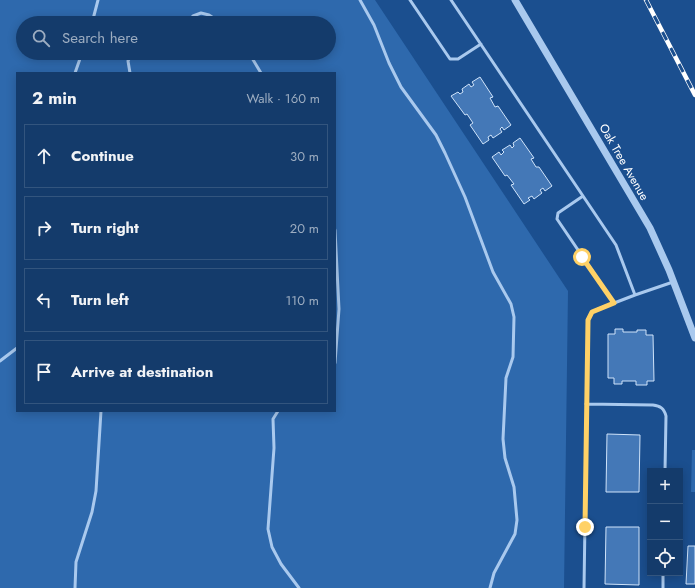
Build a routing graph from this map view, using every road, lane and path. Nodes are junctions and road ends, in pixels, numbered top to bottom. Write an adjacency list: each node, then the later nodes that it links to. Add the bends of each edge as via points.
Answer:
1 (98, 0): 6 (lane)
2 (360, 0): 32 (lane, via 374,25 388,63 401,87 436,135 445,153 514,317 513,357 506,378 503,439 505,458 514,487 517,520 515,534 494,573)
3 (410, 0): 9 (lane, via 450,59 458,59)
4 (451, 0): 9 (lane)
5 (517, 1): 18 (street, Oak Tree Avenue, via 650,228)
6 (94, 16)
7 (193, 16): 8 (lane, via 201,12)
8 (210, 16)
9 (481, 44): 16 (lane)
10 (80, 60): 13 (lane)
11 (128, 60): 14 (lane)
12 (253, 60): 15 (lane)
13 (75, 72)
14 (130, 72)
15 (260, 72)
16 (583, 196): 19 (lane, via 616,246); 20 (lane, via 558,213 557,220)
17 (336, 250): 23 (lane, via 339,309)
18 (674, 282): 19 (lane); 21 (street, Oak Tree Avenue)
19 (635, 295): 20 (lane)
20 (614, 303): 25 (lane, via 592,312 588,320)
21 (695, 338)
22 (16, 349): 24 (lane)
23 (336, 350)
24 (0, 361)
25 (586, 404): 28 (lane, via 660,406 666,416); 33 (lane)
26 (101, 412): 30 (lane, via 96,491 76,562)
27 (277, 412): 31 (lane, via 273,419 274,448 268,530 272,547 281,564)
28 (665, 468)
29 (663, 576): 34 (lane)
30 (75, 588)
31 (299, 588)
32 (490, 588)
33 (584, 588)
34 (663, 588)

